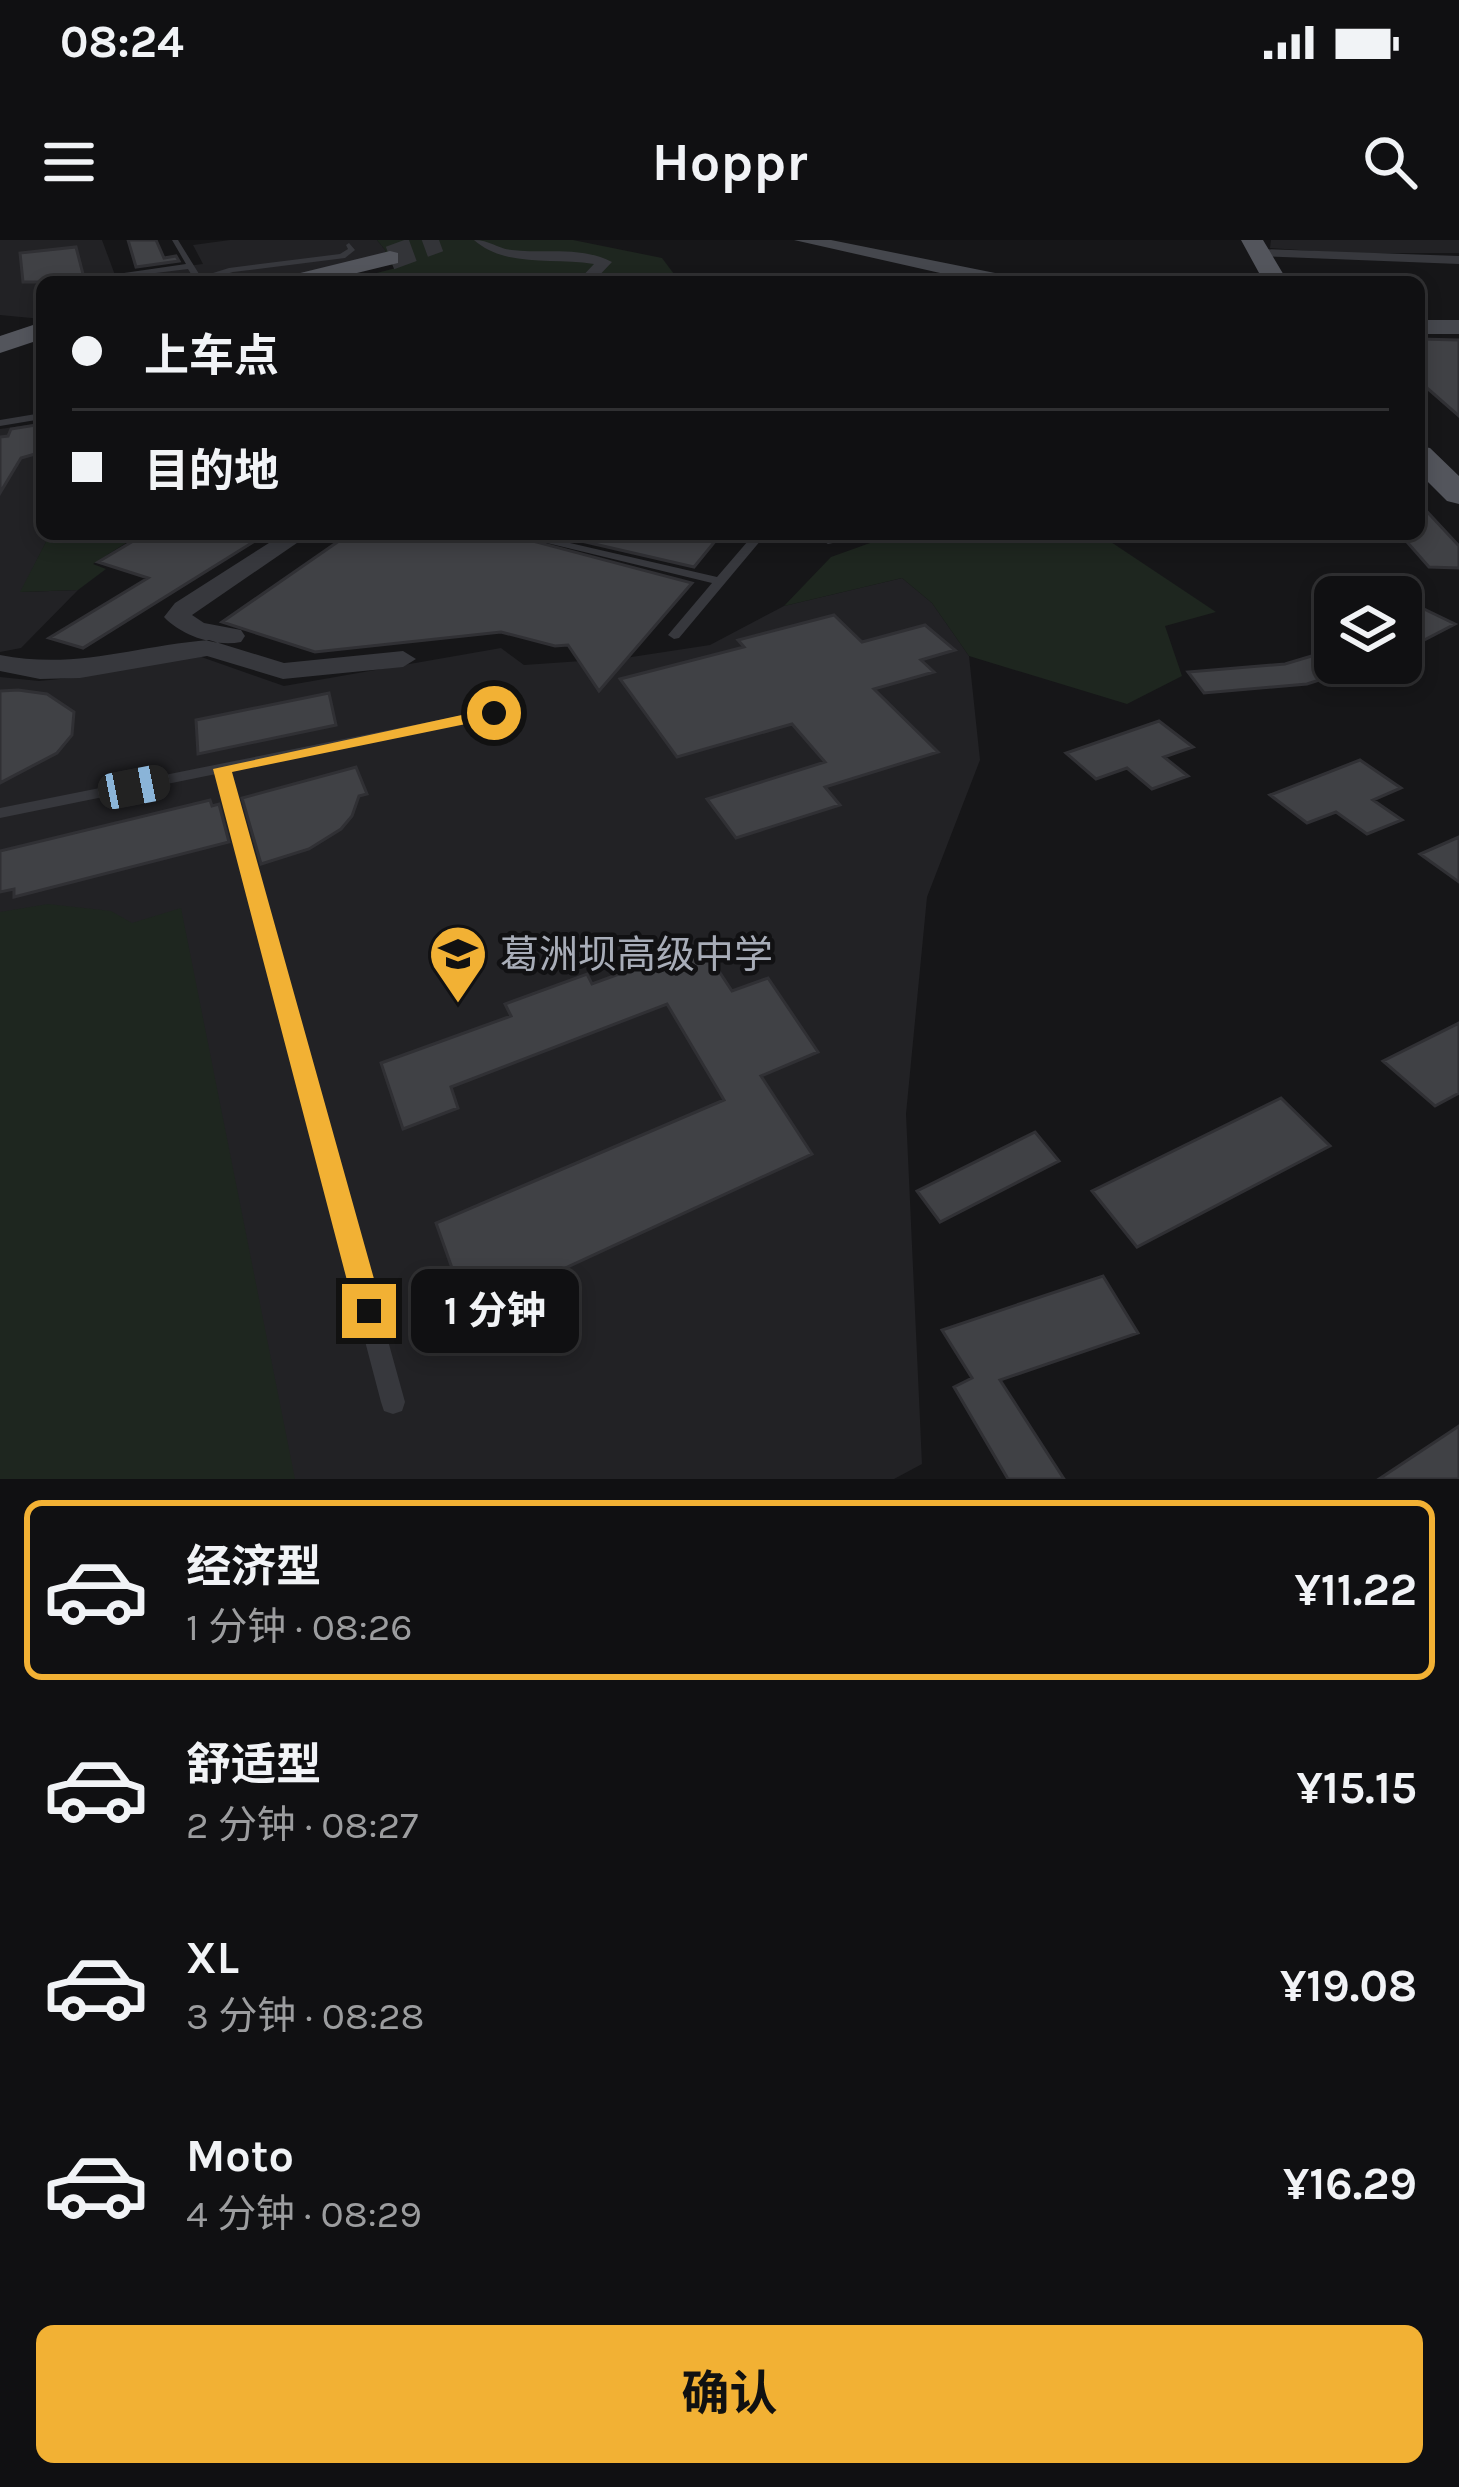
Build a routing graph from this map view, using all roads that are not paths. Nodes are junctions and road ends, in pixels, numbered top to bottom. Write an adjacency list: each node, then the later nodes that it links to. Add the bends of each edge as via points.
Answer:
1 (176, 240): 8 (lane)
2 (481, 240): 14 (street, via 505,254 604,262)
3 (803, 240): 15 (street)
4 (1237, 240): 16 (main road)
5 (349, 245): 11 (lane, via 342,256)
6 (1256, 246): 7 (street); 17 (main road)
7 (1459, 260)
8 (191, 266): 9 (lane); 10 (lane)
9 (113, 276)
10 (197, 276)
11 (216, 276)
12 (319, 276): 13 (main road, via 400,258)
13 (335, 276)
14 (590, 276)
15 (980, 276)
16 (1256, 276)
17 (1273, 276)
18 (36, 326): 21 (main road)
19 (1425, 327): 20 (street)
20 (1459, 327)
21 (0, 328)
22 (36, 329): 23 (main road)
23 (0, 345)
24 (36, 417): 25 (lane)
25 (0, 423)
26 (1425, 440): 28 (main road)
27 (1425, 461): 29 (main road)
28 (1459, 471)
29 (1459, 494)
30 (289, 540): 37 (street, via 177,617 237,637)
31 (542, 540): 35 (lane)
32 (754, 540): 35 (lane)
33 (828, 540): 34 (lane)
34 (832, 542)
35 (716, 580): 36 (lane)
36 (674, 635)
37 (253, 659): 38 (street, via 283,671); 39 (street, via 209,648 80,670)
38 (403, 659)
39 (0, 663)
40 (494, 713): 41 (lane)
41 (222, 769): 42 (lane); 43 (lane)
42 (0, 813)
43 (393, 1402)

